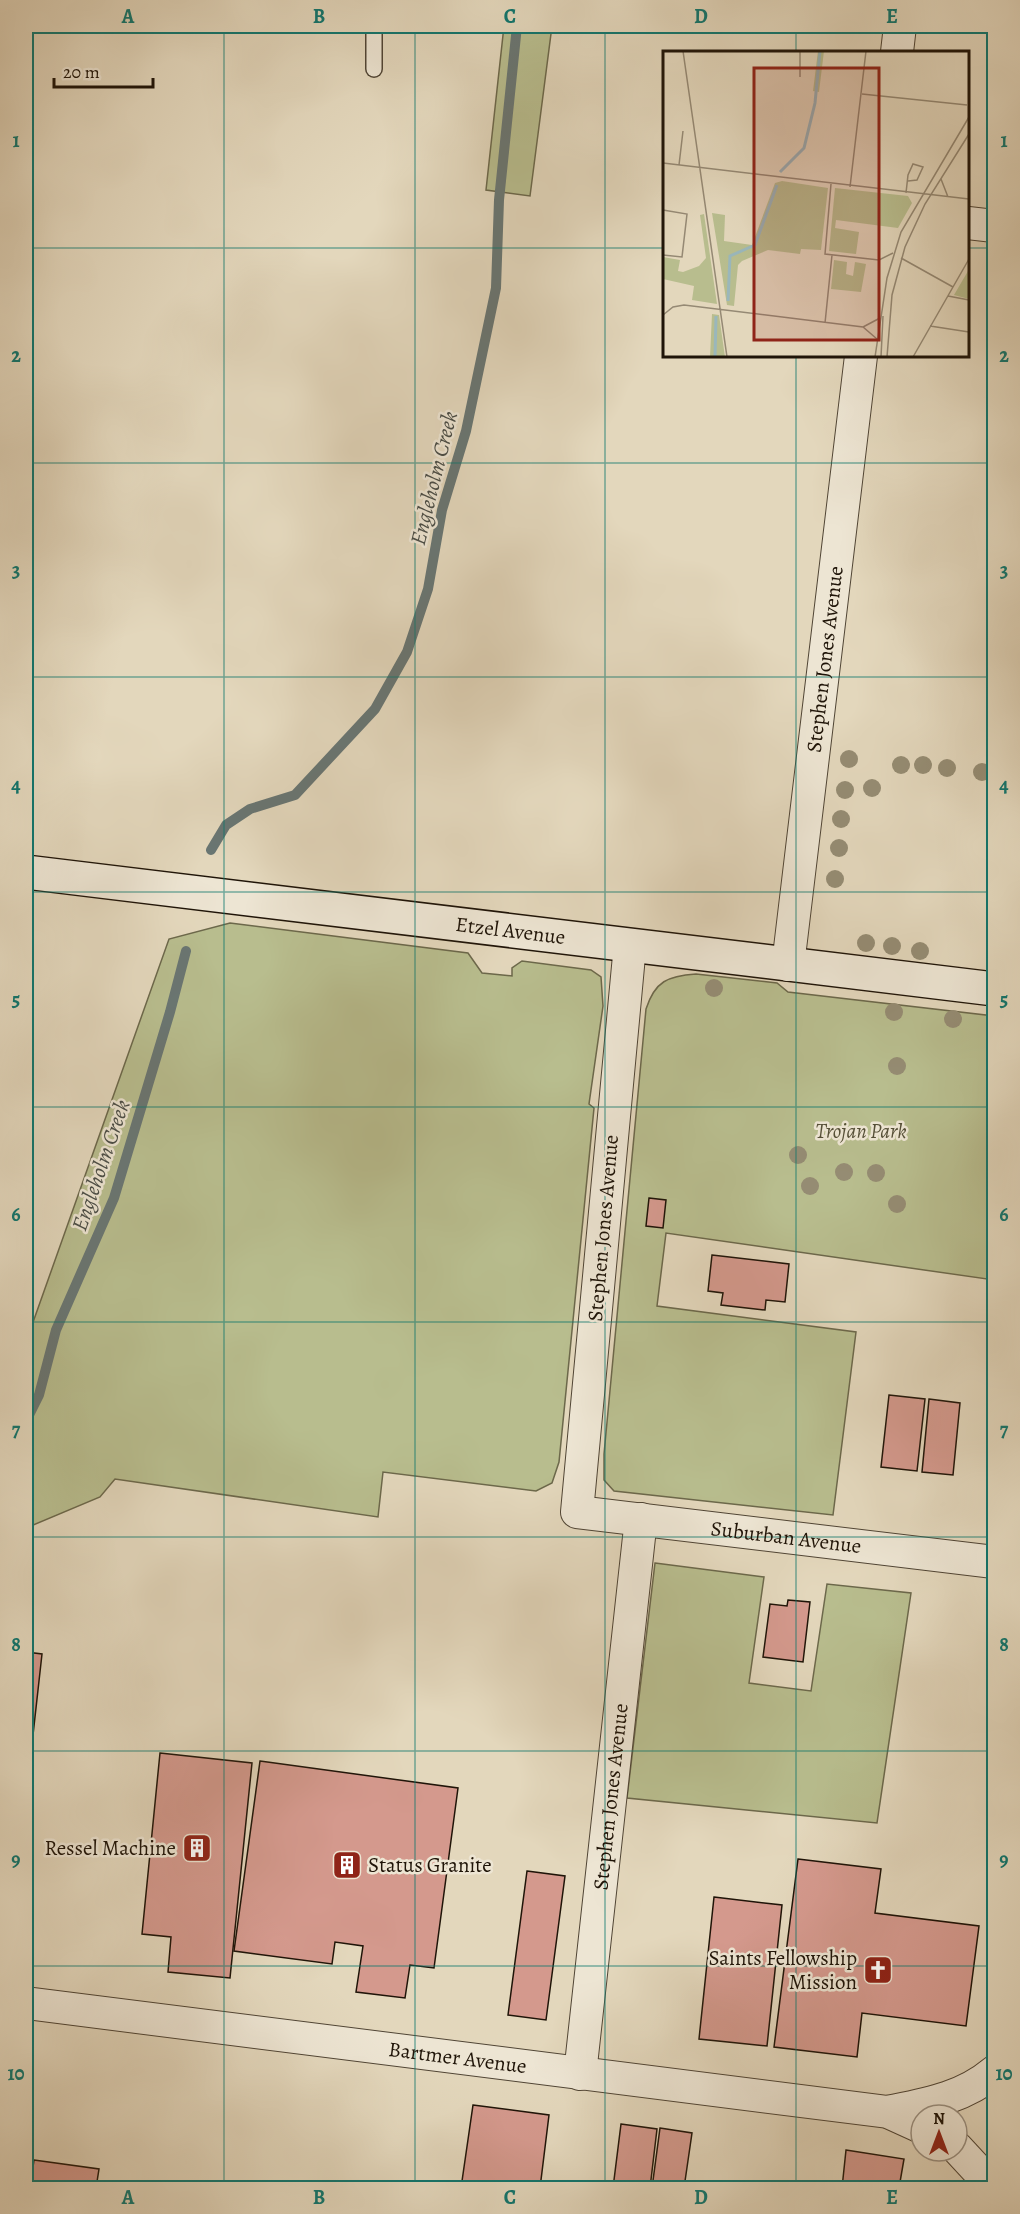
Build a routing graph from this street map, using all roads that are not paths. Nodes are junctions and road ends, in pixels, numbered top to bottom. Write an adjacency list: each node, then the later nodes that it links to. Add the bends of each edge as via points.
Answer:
1 (374, 26): 4 (lane)
2 (900, 26): 3 (street)
3 (897, 51)
4 (375, 69)
5 (969, 223): 6 (street)
6 (994, 226)
7 (861, 357): 10 (street, Stephen Jones Avenue)
8 (26, 872): 9 (street, Etzel Avenue)
9 (630, 945): 10 (street, Etzel Avenue); 12 (street, Stephen Jones Avenue)
10 (788, 965): 11 (street, Etzel Avenue)
11 (994, 989)
12 (577, 1512): 13 (street, Suburban Avenue)
13 (641, 1519): 14 (street, Suburban Avenue); 17 (street, Stephen Jones Avenue)
14 (994, 1562)
15 (26, 2003): 17 (street, Bartmer Avenue)
16 (994, 2072): 18 (street, Bartmer Avenue, via 982,2083 953,2097)
17 (580, 2074): 18 (street, Bartmer Avenue)
18 (888, 2112): 19 (street, Bartmer Avenue)
19 (909, 2122)
20 (969, 2161): 21 (street)
21 (994, 2188)

